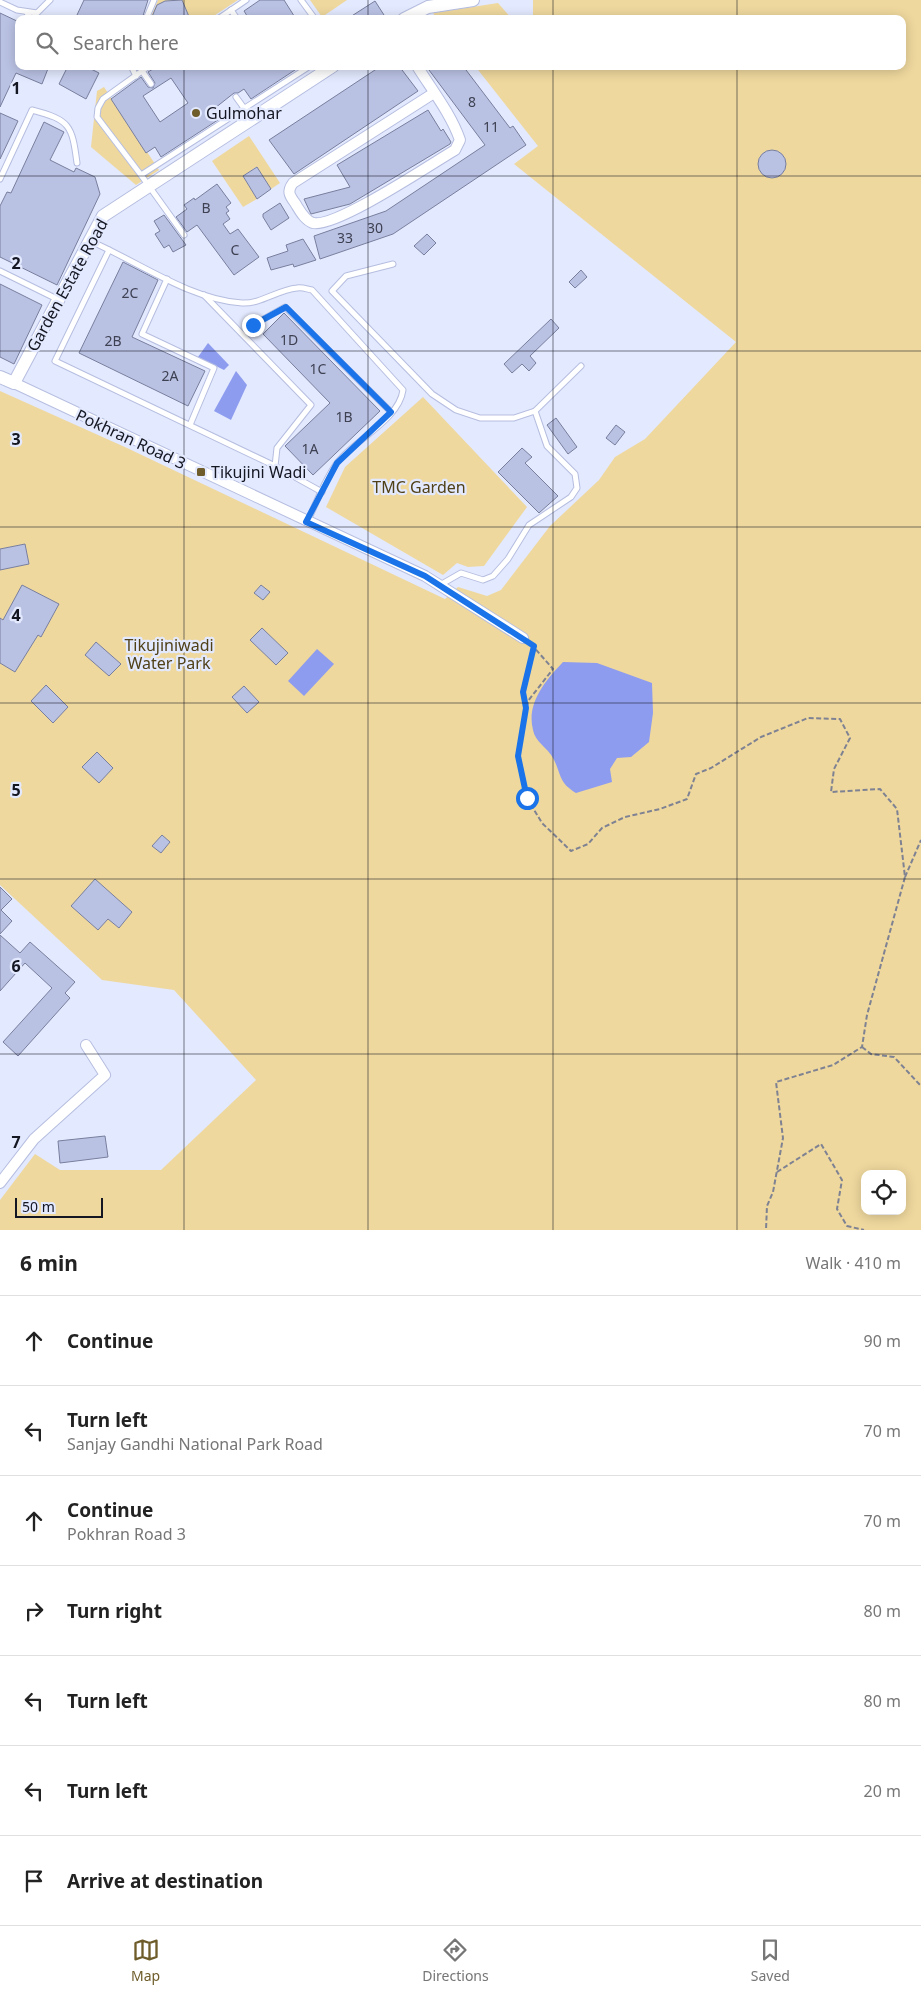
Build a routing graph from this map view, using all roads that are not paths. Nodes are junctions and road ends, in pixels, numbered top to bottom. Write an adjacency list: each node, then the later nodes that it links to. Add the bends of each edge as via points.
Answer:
1 (50, 0): 8 (lane, via 37,13)
2 (154, 0): 10 (lane)
3 (246, 0): 7 (lane)
4 (301, 0): 13 (lane)
5 (473, 0): 14 (street, via 428,8)
6 (0, 2): 8 (lane)
7 (231, 10): 11 (lane); 12 (lane)
8 (27, 12): 9 (lane)
9 (29, 15)
10 (148, 15)
11 (224, 15)
12 (234, 15)
13 (312, 15)
14 (413, 15)
15 (133, 70): 20 (lane)
16 (305, 70): 24 (lane)
17 (326, 70): 24 (street, Garden Estate Road)
18 (420, 70): 22 (street)
19 (142, 71): 20 (lane); 21 (lane)
20 (136, 76): 27 (lane, via 103,99 97,117)
21 (151, 84)
22 (434, 93): 22 (street, via 293,183 289,188 290,196 306,218 321,222 359,209 455,150 460,140 456,128)
23 (236, 97): 24 (lane)
24 (249, 114): 27 (street, Garden Estate Road)
25 (77, 163): 26 (lane, via 74,137 63,121 32,110)
26 (0, 179)
27 (145, 180): 28 (lane); 29 (street, Garden Estate Road, via 103,216)
28 (184, 235)
29 (88, 240): 30 (lane); 35 (street, Garden Estate Road)
30 (108, 250): 33 (lane); 42 (lane, via 55,361)
31 (393, 264): 40 (lane, via 346,276 332,290 432,394 456,410 480,418 514,418)
32 (0, 271): 35 (lane)
33 (167, 279): 34 (lane); 42 (lane, via 142,334 214,368)
34 (202, 293): 41 (lane, via 257,302 298,288 312,290 403,390 402,400); 43 (lane, via 311,405 277,448)
35 (57, 299): 39 (street, Garden Estate Road)
36 (253, 325): 41 (lane, via 286,307)
37 (581, 366): 40 (lane)
38 (0, 377): 39 (street, Pokhran Road 3)
39 (14, 383): 45 (street, Pokhran Road 3)
40 (535, 411): 46 (lane, via 547,446 575,474 577,488 571,497 529,525 493,576 483,580 460,573)
41 (391, 412): 44 (lane, via 337,463)
42 (190, 425): 43 (lane)
43 (275, 466): 44 (lane)
44 (322, 492): 45 (lane)
45 (306, 522): 46 (street, Pokhran Road 3, via 425,576)
46 (440, 586): 47 (street, Pokhran Road 3)
47 (523, 638)
48 (86, 1045): 49 (street, via 105,1074 34,1139)
49 (0, 1183)

